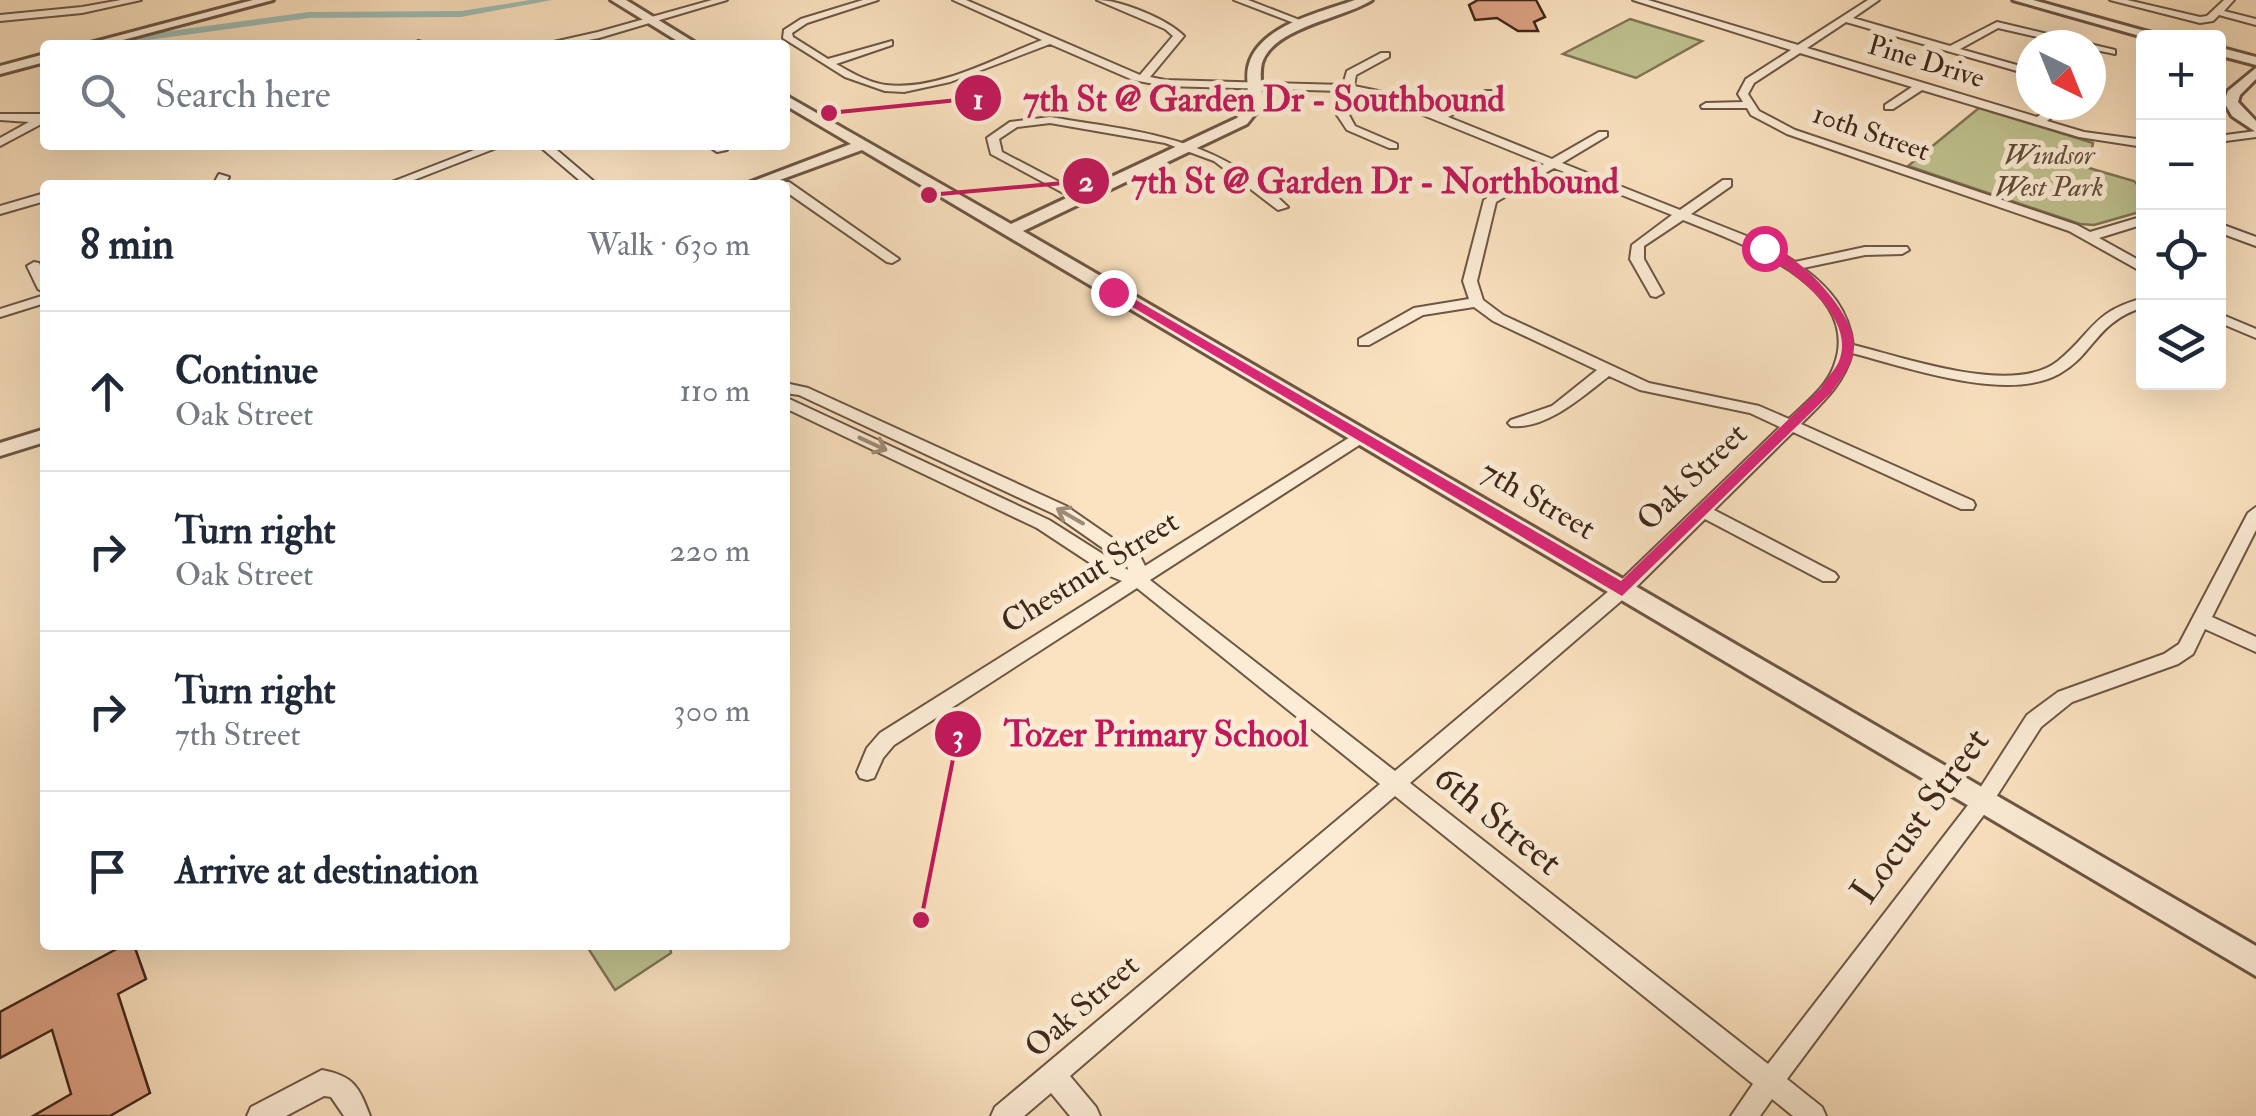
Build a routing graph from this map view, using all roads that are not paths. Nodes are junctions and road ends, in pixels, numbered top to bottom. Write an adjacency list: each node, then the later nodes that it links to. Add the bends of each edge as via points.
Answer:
1 (136, 0): 15 (street)
2 (266, 0): 23 (street)
3 (617, 0): 17 (street)
4 (722, 0): 17 (street)
5 (872, 0): 35 (street, via 787,32)
6 (958, 0): 25 (street)
7 (1102, 0): 39 (street, via 1179,36)
8 (1240, 0): 19 (street)
9 (1366, 0): 19 (street)
10 (1638, 0): 27 (street, Pine Drive)
11 (1874, 0): 16 (street)
12 (2019, 0): 21 (street)
13 (2116, 0): 14 (street, via 2206,22)
14 (2223, 7): 18 (street)
15 (0, 18)
16 (1845, 19): 27 (street); 28 (street)
17 (650, 20): 22 (street); 24 (street)
18 (2256, 20)
19 (1305, 24): 40 (street, via 1262,50)
20 (2025, 30): 28 (street, via 1998,23)
21 (2136, 31)
22 (555, 38)
23 (109, 40)
24 (684, 40)
25 (1049, 41): 35 (street, via 910,88 872,84); 39 (street)
26 (888, 43): 35 (street)
27 (1798, 49): 41 (street, Pine Drive); 46 (street, via 1746,84)
28 (1952, 49): 36 (street)
29 (2106, 50): 30 (street)
30 (2112, 52)
31 (2226, 54): 34 (street)
32 (1385, 55): 42 (street, via 1352,73)
33 (40, 59): 37 (street)
34 (2256, 61)
35 (830, 62)
36 (2016, 68)
37 (0, 70)
38 (2256, 72): 54 (street, via 2231,102)
39 (1144, 80): 40 (street)
40 (1255, 85): 42 (street); 60 (street, via 1256,104 1248,116)
41 (1920, 86): 47 (street); 53 (street, Pine Drive)
42 (1347, 88): 49 (street); 61 (street, via 1345,122)
43 (1489, 93): 49 (street)
44 (790, 102): 59 (street, 7th Street)
45 (1706, 106): 46 (street)
46 (1747, 106): 78 (street, 10th Street, via 1790,132)
47 (1889, 107)
48 (0, 117): 50 (street)
49 (1439, 117): 64 (street)
50 (40, 118)
51 (40, 119): 57 (street)
52 (2041, 120): 53 (street)
53 (2038, 122): 58 (street, Pine Drive)
54 (2256, 131): 56 (street)
55 (1603, 134): 64 (street)
56 (2226, 137)
57 (0, 143)
58 (2136, 143)
59 (864, 145): 67 (street); 77 (street, 7th Street)
60 (1188, 146): 71 (street); 71 (street, via 1050,120 1014,124 993,138 997,154); 72 (street, via 1218,159)
61 (1393, 146)
62 (484, 150): 65 (street)
63 (550, 150): 66 (street)
64 (1554, 162): 74 (street); 88 (street, via 1488,203 1470,281)
65 (404, 180)
66 (586, 180)
67 (785, 180)
68 (1727, 182): 74 (street)
69 (790, 188): 81 (street)
70 (40, 198): 73 (street)
71 (1080, 198): 77 (street)
72 (1282, 207)
73 (0, 210)
74 (1682, 214): 84 (street); 86 (street, via 1636,249)
75 (2136, 222): 78 (street)
76 (2226, 230): 79 (street)
77 (1010, 231): 101 (street, 7th Street)
78 (2091, 236): 82 (street, 10th Street)
79 (2256, 242)
80 (1902, 250): 84 (street)
81 (892, 259)
82 (2136, 265)
83 (34, 266): 85 (street)
84 (1794, 266): 94 (street, via 1837,312)
85 (40, 279)
86 (1656, 293)
87 (40, 301): 90 (street)
88 (1477, 302): 93 (street, via 1419,311); 95 (street)
89 (2136, 305): 94 (street, via 2109,314 2058,368 2026,378 1965,373)
90 (0, 313)
91 (2226, 321): 92 (street)
92 (2256, 334)
93 (1364, 342)
94 (1848, 348): 99 (street, Oak Street, via 1838,376)
95 (1607, 370): 98 (street, via 1556,408); 99 (street, via 1654,390 1735,404)
96 (790, 389): 107 (street, 6th Street, one-way to 96, via 1135,562 1060,510)
97 (790, 404): 107 (street, 6th Street, one-way to 107, via 1050,528)
98 (1516, 423)
99 (1790, 426): 103 (street); 104 (street, Oak Street)
100 (40, 436): 102 (street)
101 (1361, 438): 107 (street, Chestnut Street); 108 (street, 7th Street)
102 (0, 450)
103 (1967, 505)
104 (1704, 512): 106 (street); 108 (street, Oak Street)
105 (2256, 513): 109 (street, Locust Street)
106 (1829, 577)
107 (1139, 580): 111 (street, Chestnut Street, via 887,740); 112 (street, 6th Street)
108 (1622, 590): 112 (street, Oak Street); 113 (street, 7th Street)
109 (2202, 620): 110 (street); 113 (street, Locust Street, via 2186,649 2171,659 2048,708)
110 (2256, 645)
111 (867, 772)
112 (1396, 784): 115 (street, Oak Street); 116 (street, 6th Street)
113 (1982, 802): 114 (street, 7th Street); 116 (street, Locust Street)
114 (2256, 962)
115 (1052, 1074): 119 (street, Oak Street); 120 (street)
116 (1770, 1082): 121 (street, Locust Street); 122 (street, 6th Street)
117 (260, 1116): 118 (street, via 322,1084 338,1086)
118 (357, 1116)
119 (1004, 1116)
120 (1086, 1116)
121 (1744, 1116)
122 (1813, 1116)

